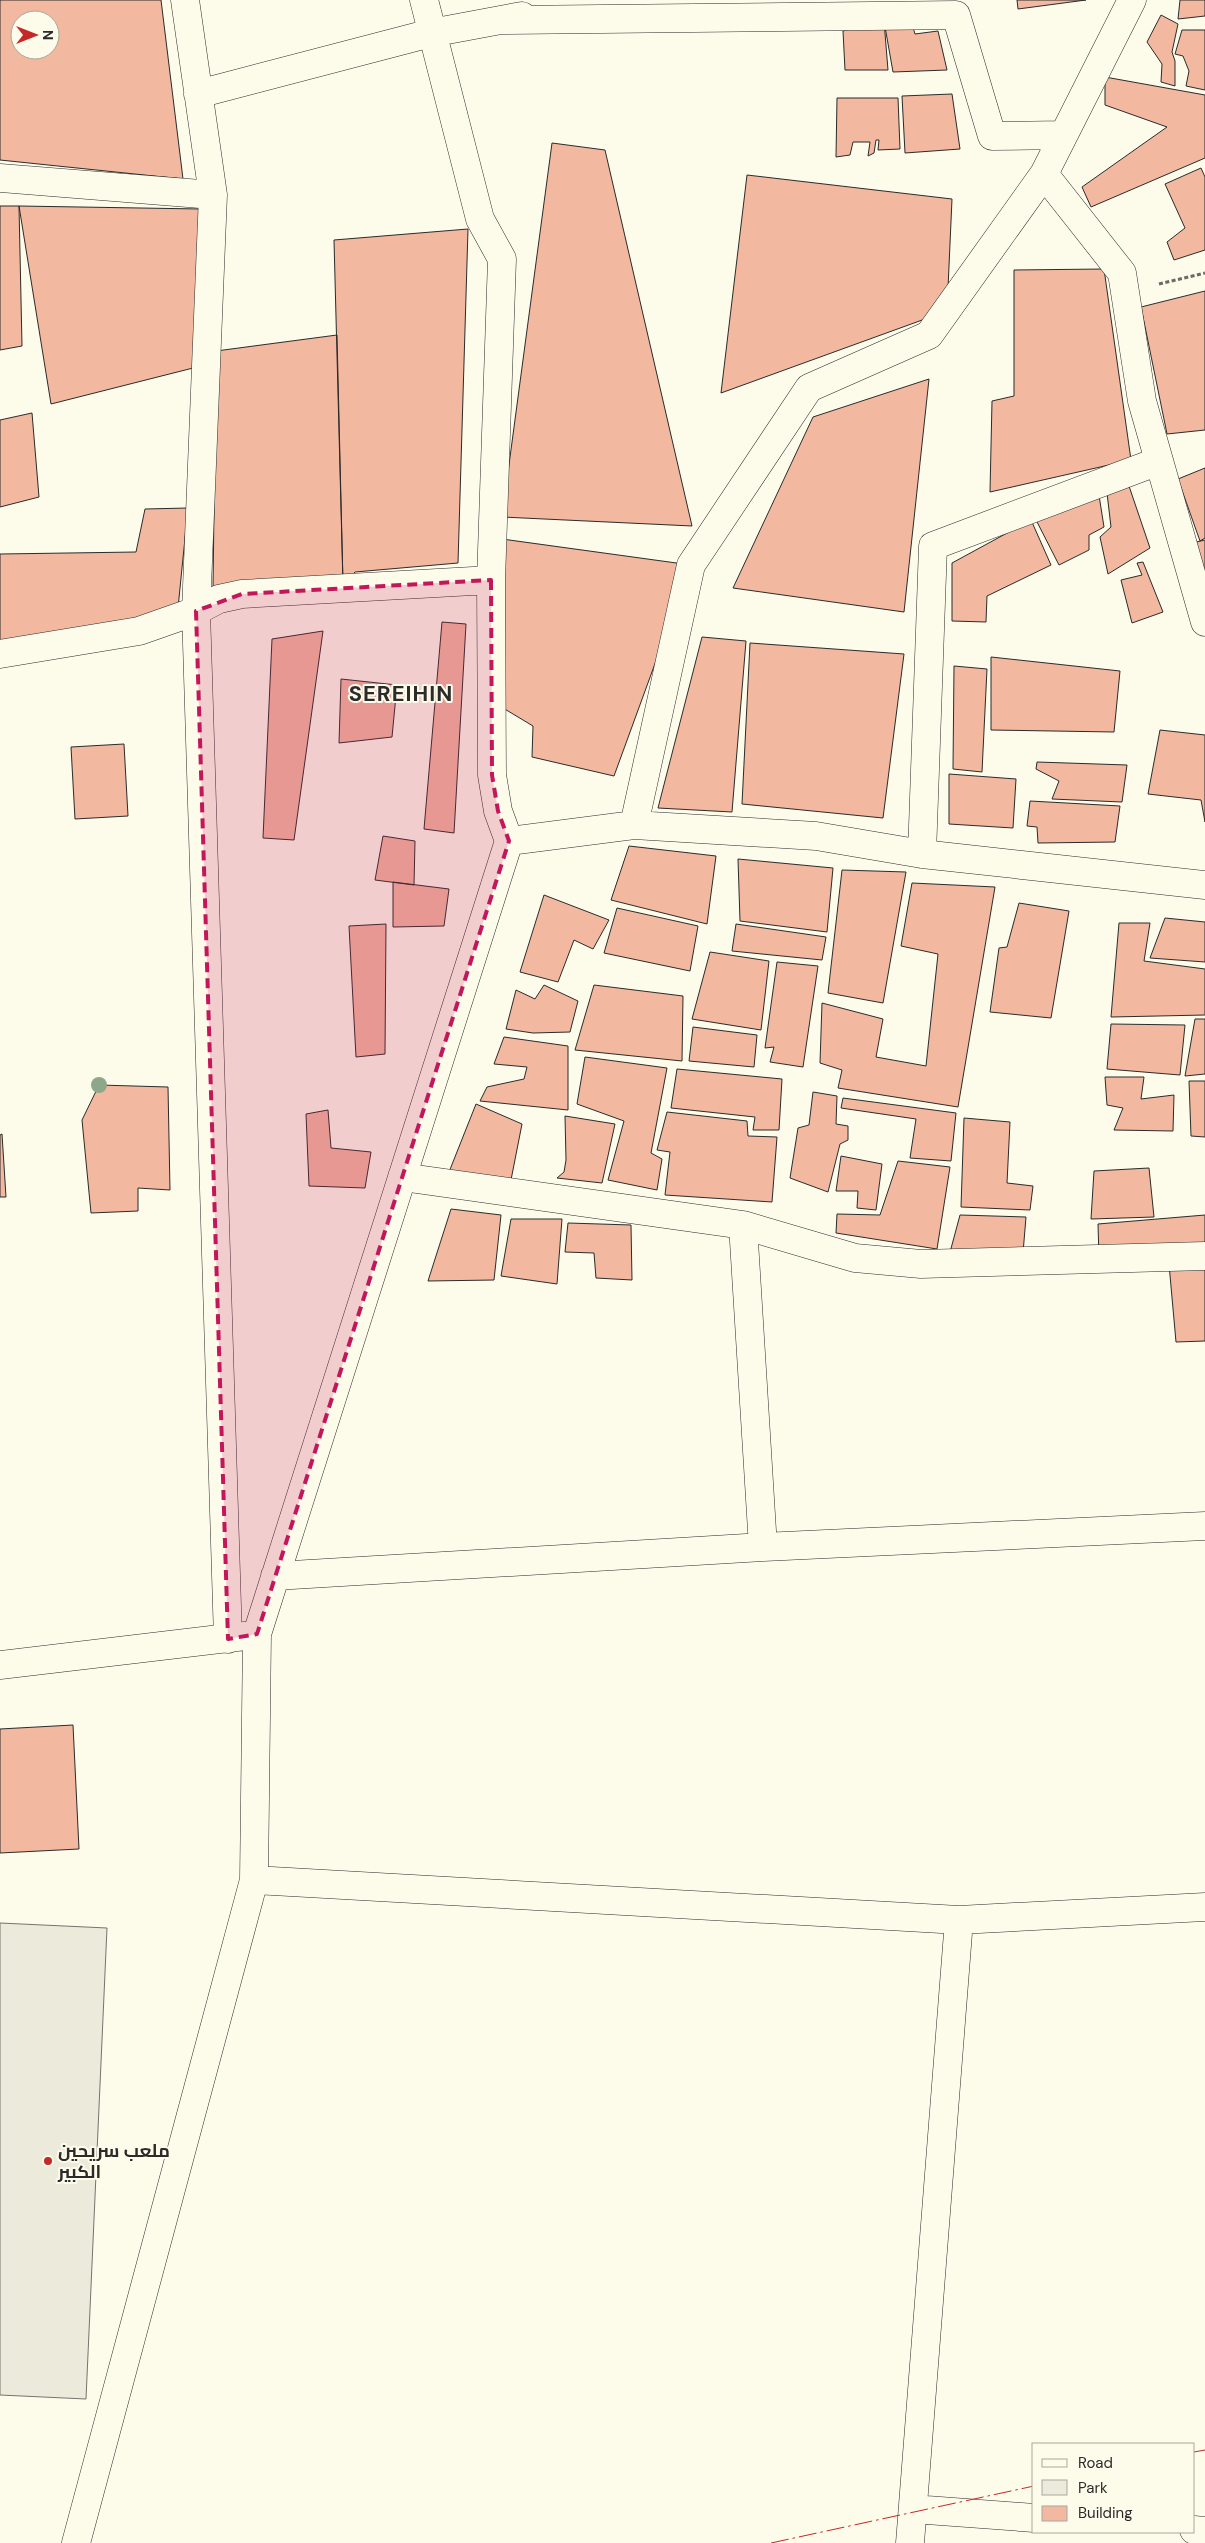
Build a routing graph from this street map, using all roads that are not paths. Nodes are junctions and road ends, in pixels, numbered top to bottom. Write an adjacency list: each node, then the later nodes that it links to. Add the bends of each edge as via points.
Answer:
1 (185, 0): 7 (street)
2 (424, 0): 6 (street)
3 (582, 0): 5 (street)
4 (1132, 0): 8 (street)
5 (505, 20): 6 (street); 8 (street, via 956,15 992,136)
6 (430, 33): 7 (street); 13 (street, via 480,219 502,260)
7 (198, 94): 11 (street)
8 (1063, 135): 9 (street)
9 (1044, 174): 12 (street, via 1122,273 1142,401); 17 (street, via 929,335 809,388 691,565)
10 (0, 178): 11 (street)
11 (213, 195): 14 (street)
12 (1159, 461): 15 (street); 19 (street, via 933,546)
13 (491, 580): 14 (street, via 242,594 219,599); 18 (street, via 492,775 498,811)
14 (196, 611): 16 (street, via 139,631); 28 (street)
15 (1205, 622)
16 (0, 654)
17 (634, 825): 18 (street); 19 (street, via 816,836)
18 (509, 841): 21 (street)
19 (922, 854): 20 (street)
20 (1205, 885)
21 (402, 1177): 22 (street); 26 (street)
22 (743, 1225): 23 (street, via 856,1258 921,1264); 25 (street)
23 (1205, 1256)
24 (1205, 1526): 25 (street)
25 (763, 1547): 26 (street)
26 (275, 1576): 27 (street)
27 (257, 1634): 28 (street); 30 (street)
28 (228, 1639): 29 (street)
29 (0, 1665)
30 (254, 1880): 32 (street); 35 (street)
31 (1205, 1907): 32 (street)
32 (959, 1920): 33 (street)
33 (913, 2509): 34 (street); 36 (street)
34 (1032, 2518)
35 (76, 2543)
36 (910, 2543)

